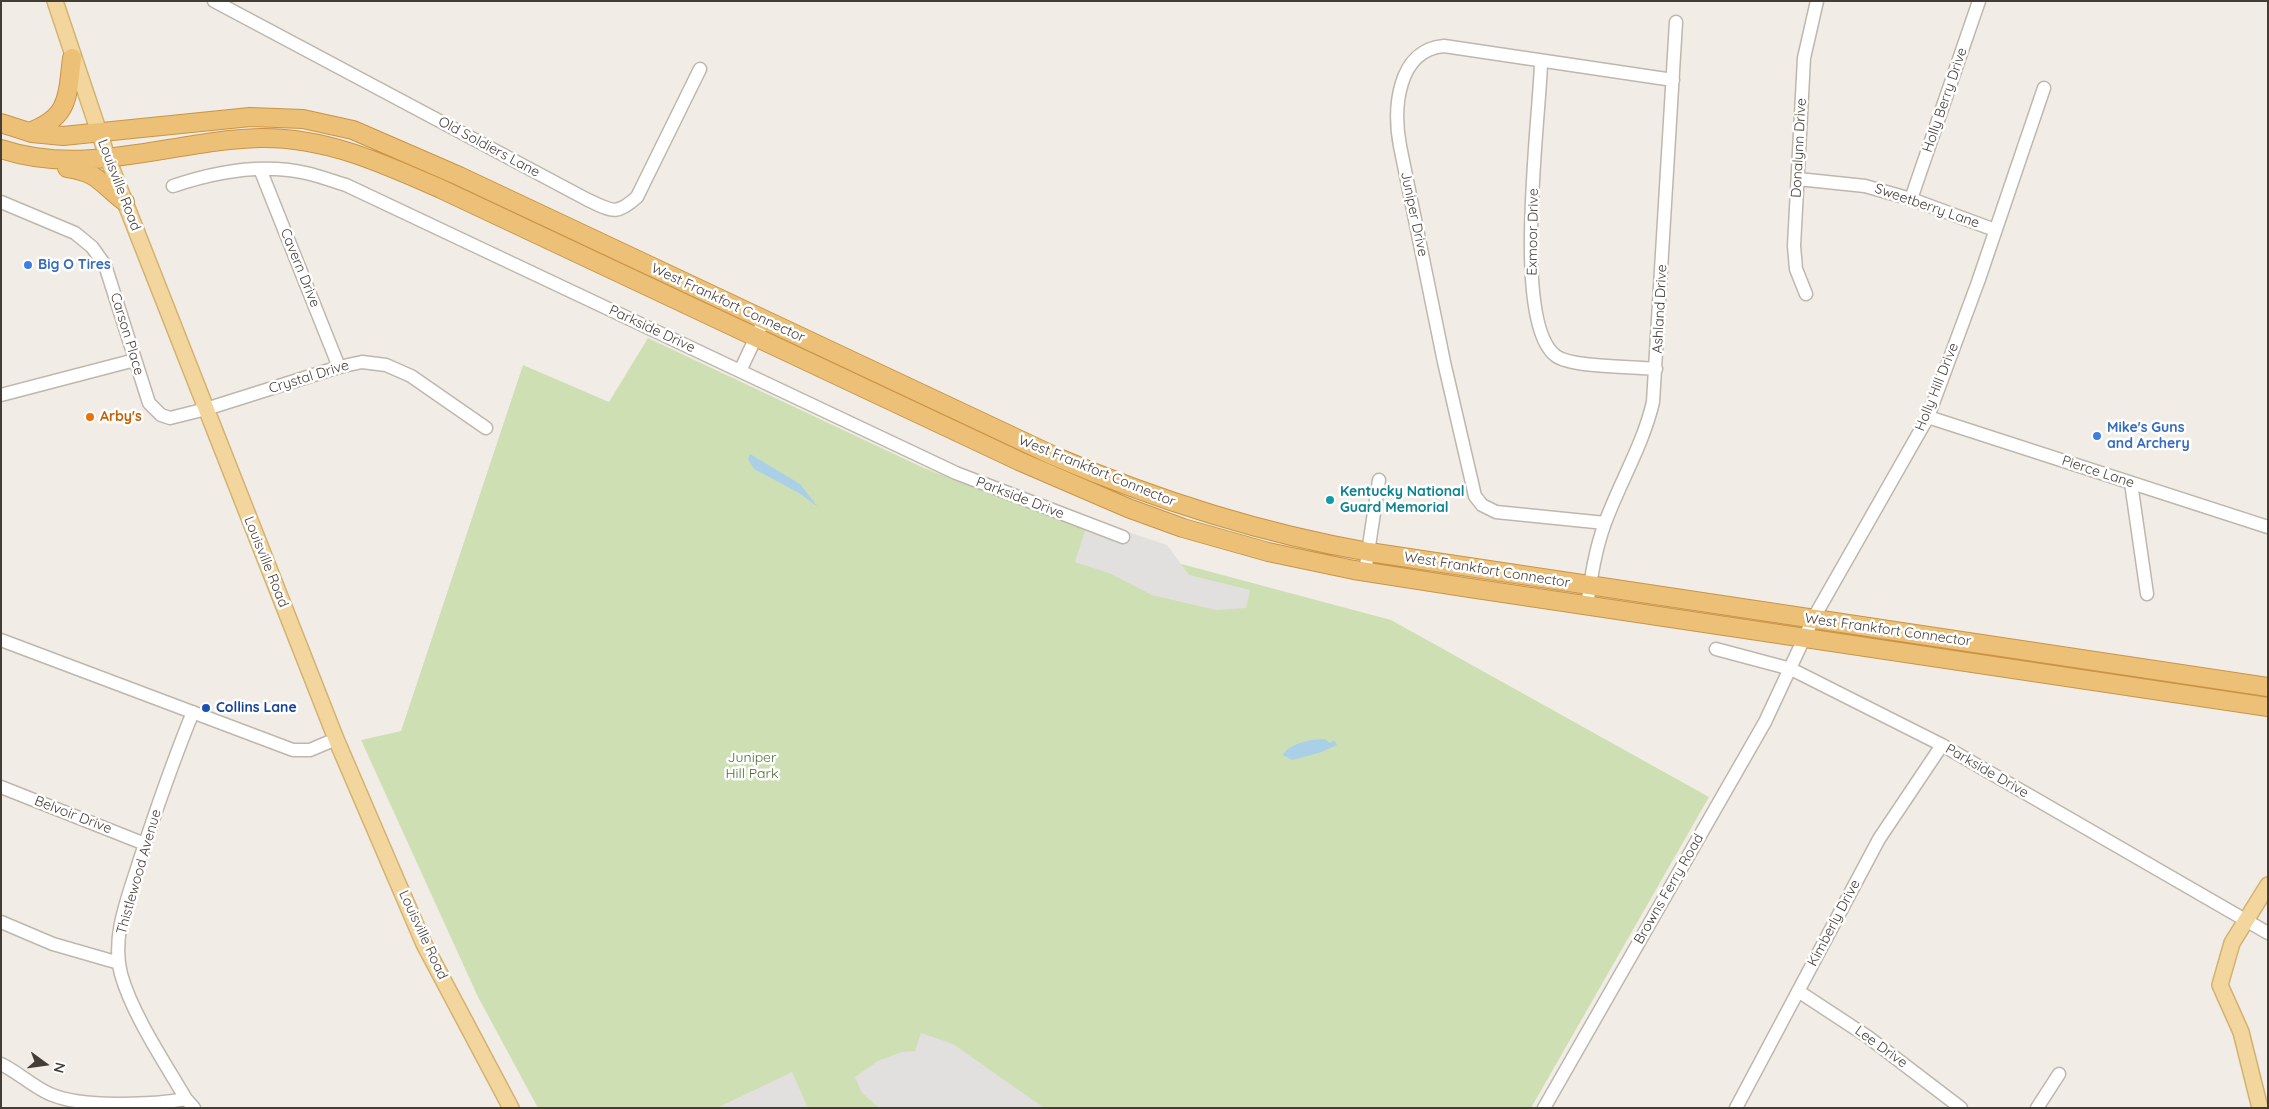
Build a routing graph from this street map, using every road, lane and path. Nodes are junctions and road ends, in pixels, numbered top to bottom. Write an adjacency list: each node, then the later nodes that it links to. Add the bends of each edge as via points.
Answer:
1 (55, 1): 6 (main road, Louisville Road)
2 (214, 1): 8 (street, Old Soldiers Lane, via 612,211 622,210 638,197)
3 (1817, 1): 18 (street, Donalynn Drive, via 1805,50)
4 (1979, 1): 20 (street, Holly Berry Drive)
5 (1676, 22): 9 (street, Ashland Drive)
6 (72, 58): 12 (highway, via 66,101 59,115); 13 (main road, Louisville Road)
7 (1541, 62): 9 (street, Juniper Drive); 29 (street, Exmoor Drive, via 1530,252 1534,296 1543,336 1551,351 1563,360); 37 (street, Juniper Drive, via 1458,47 1428,49 1413,63 1400,89 1397,131 1475,496 1482,505 1496,512)
8 (700, 69)
9 (1673, 80): 29 (street, Ashland Drive)
10 (2044, 88): 23 (street, Holly Hill Drive)
11 (1, 123): 12 (highway, West Frankfort Connector)
12 (28, 132): 13 (highway, West Frankfort Connector, via 63,136)
13 (99, 134): 15 (main road, Louisville Road); 25 (highway, West Frankfort Connector, via 250,117 289,118 338,126 414,155)
14 (1, 149): 16 (highway)
15 (108, 159): 16 (highway, West Frankfort Connector); 22 (main road, Louisville Road); 26 (highway, West Frankfort Connector, via 259,138 328,145 396,169)
16 (56, 161): 22 (highway, via 96,176)
17 (260, 169): 19 (street, Parkside Drive, via 222,173); 28 (street, Cavern Drive); 30 (street, Parkside Drive, via 304,172 346,185)
18 (1798, 179): 20 (street, Sweetberry Lane, via 1865,186); 24 (street, Donalynn Drive, via 1794,256)
19 (173, 186)
20 (1911, 198): 23 (street, Sweetberry Lane)
21 (1, 202): 27 (street, Carson Place, via 64,228 92,247 109,276)
22 (125, 202): 32 (main road, Louisville Road)
23 (1995, 230): 33 (street, Holly Hill Drive)
24 (1806, 294)
25 (764, 320): 26 (street); 40 (highway, West Frankfort Connector, via 1054,456 1122,484 1233,521)
26 (756, 338): 30 (street); 41 (highway, West Frankfort Connector, via 1046,474 1128,508 1240,544)
27 (136, 360): 31 (street); 32 (street, Carson Place, via 149,402 161,416 170,418)
28 (340, 366): 32 (street, Crystal Drive); 34 (street, Crystal Drive, via 374,362 399,369)
29 (1656, 369): 37 (street, Ashland Drive, via 1649,419)
30 (740, 371): 39 (street, Parkside Drive, via 956,473)
31 (1, 395)
32 (206, 409): 53 (main road, Louisville Road)
33 (1928, 417): 36 (street, Pierce Lane); 45 (street, Holly Hill Drive)
34 (486, 428)
35 (1379, 480): 40 (street)
36 (2131, 483): 38 (street, Pierce Lane); 43 (street)
37 (1605, 523): 42 (street, Ashland Drive)
38 (2268, 526)
39 (1123, 537)
40 (1369, 552): 41 (street); 42 (highway, West Frankfort Connector)
41 (1365, 572): 44 (highway, West Frankfort Connector)
42 (1590, 585): 44 (street, Ashland Drive); 45 (highway, West Frankfort Connector)
43 (2147, 594)
44 (1586, 606): 46 (highway, West Frankfort Connector)
45 (1813, 618): 46 (street, Holly Hill Drive); 50 (highway, West Frankfort Connector)
46 (1804, 638): 49 (street, Holly Hill Drive); 51 (highway, West Frankfort Connector)
47 (1, 640): 52 (street)
48 (1716, 649): 49 (street, Parkside Drive)
49 (1791, 669): 54 (street, Parkside Drive); 67 (street, Browns Ferry Road, via 1715,811)
50 (2268, 687)
51 (2268, 707)
52 (193, 712): 53 (street, via 302,751); 56 (street, Thistlewood Avenue)
53 (336, 739): 66 (main road, Louisville Road, via 424,944)
54 (1942, 745): 58 (street, Parkside Drive); 62 (street, Kimberly Drive, via 1879,839)
55 (1, 787): 56 (street, Belvoir Drive)
56 (145, 844): 61 (street, Thistlewood Avenue, via 121,928)
57 (2268, 885): 58 (main road)
58 (2245, 919): 60 (street, Parkside Drive); 71 (main road, via 2232,943 2220,985 2242,1032)
59 (1, 922): 61 (street, via 53,944)
60 (2268, 933)
61 (119, 963): 65 (street, Thistlewood Avenue, via 134,1004)
62 (1798, 990): 68 (street, Kimberly Drive); 69 (street, Lee Drive, via 1868,1037)
63 (1, 1064): 65 (street, via 49,1094 65,1099)
64 (2059, 1074): 70 (street)
65 (190, 1103)
66 (511, 1108)
67 (1544, 1108)
68 (1736, 1108)
69 (1960, 1108)
70 (2036, 1108)
71 (2260, 1108)

